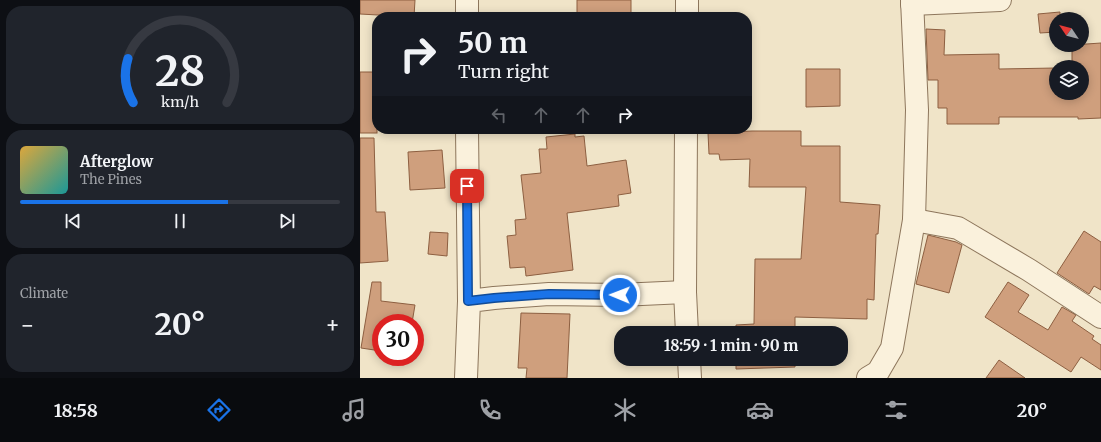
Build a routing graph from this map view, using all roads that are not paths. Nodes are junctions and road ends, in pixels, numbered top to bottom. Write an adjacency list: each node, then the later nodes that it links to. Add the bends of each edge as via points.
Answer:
1 (467, 0): 5 (street)
2 (687, 0): 6 (street)
3 (1000, 0): 4 (street)
4 (912, 2): 9 (street, via 917,110)
5 (467, 12)
6 (687, 12)
7 (467, 134): 11 (street)
8 (686, 134): 10 (street)
9 (914, 220): 12 (street, via 958,228); 17 (street, via 892,348 878,372)
10 (685, 292): 11 (street, via 620,295 549,294); 13 (street)
11 (468, 301): 15 (street)
12 (1101, 317)
13 (687, 326)
14 (689, 366): 16 (street)
15 (466, 378)
16 (690, 378)
17 (868, 378)

